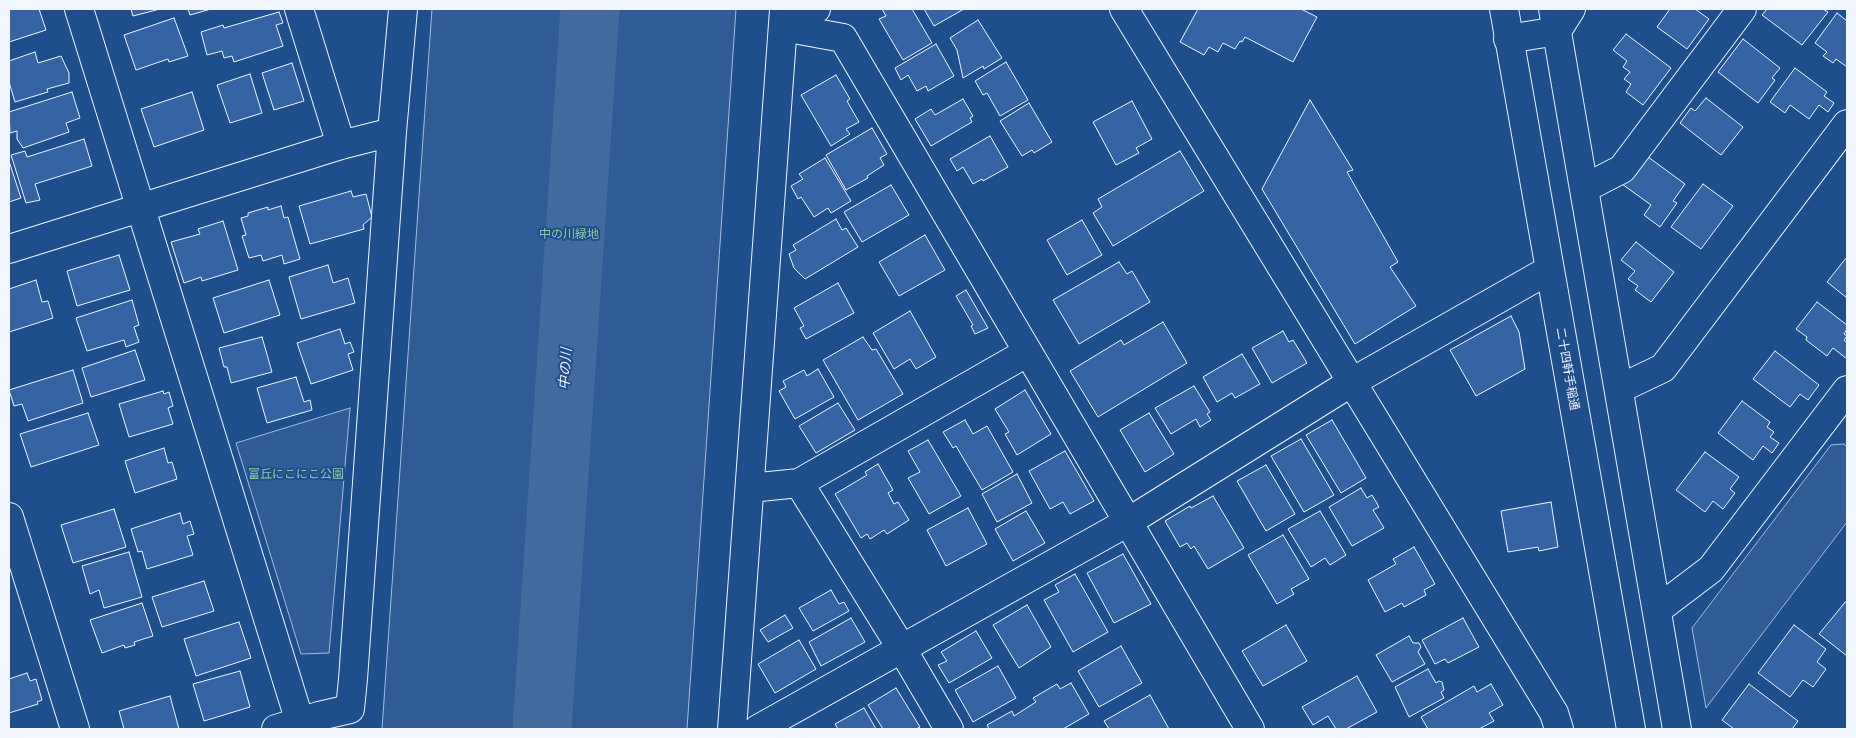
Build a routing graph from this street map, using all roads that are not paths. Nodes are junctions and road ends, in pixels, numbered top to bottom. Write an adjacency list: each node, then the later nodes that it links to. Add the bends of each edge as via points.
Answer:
1 (79, 9): 15 (street)
2 (299, 9): 13 (street)
3 (403, 9): 12 (street)
4 (816, 9): 9 (street)
5 (1124, 9): 19 (street)
6 (1504, 9): 10 (street, 二十四軒手稲通)
7 (1742, 9): 14 (street, via 1622,169)
8 (1560, 16): 10 (street); 14 (street)
9 (783, 18): 18 (street, via 843,38); 23 (street)
10 (1508, 39): 17 (street, 二十四軒手稲通)
11 (1847, 124): 20 (street, via 1663,368)
12 (392, 132): 13 (street); 28 (street)
13 (341, 145): 15 (street)
14 (1585, 188): 20 (street)
15 (141, 208): 16 (street); 29 (street)
16 (9, 249)
17 (1549, 270): 19 (street); 36 (street, 二十四軒手稲通)
18 (1028, 352): 22 (street); 25 (street)
19 (1352, 382): 25 (street); 35 (street, via 1554,713)
20 (1619, 389): 26 (street)
21 (1843, 404): 26 (street, via 1711,569)
22 (799, 483): 23 (street); 27 (street)
23 (750, 488): 31 (street)
24 (9, 517): 30 (street)
25 (1128, 522): 27 (street); 34 (street)
26 (1657, 610): 37 (street)
27 (902, 649): 32 (street); 33 (street)
28 (349, 719): 29 (street)
29 (288, 725)
30 (75, 729)
31 (732, 729)
32 (758, 729)
33 (949, 729)
34 (1250, 729)
35 (1559, 729)
36 (1631, 729)
37 (1678, 729)

